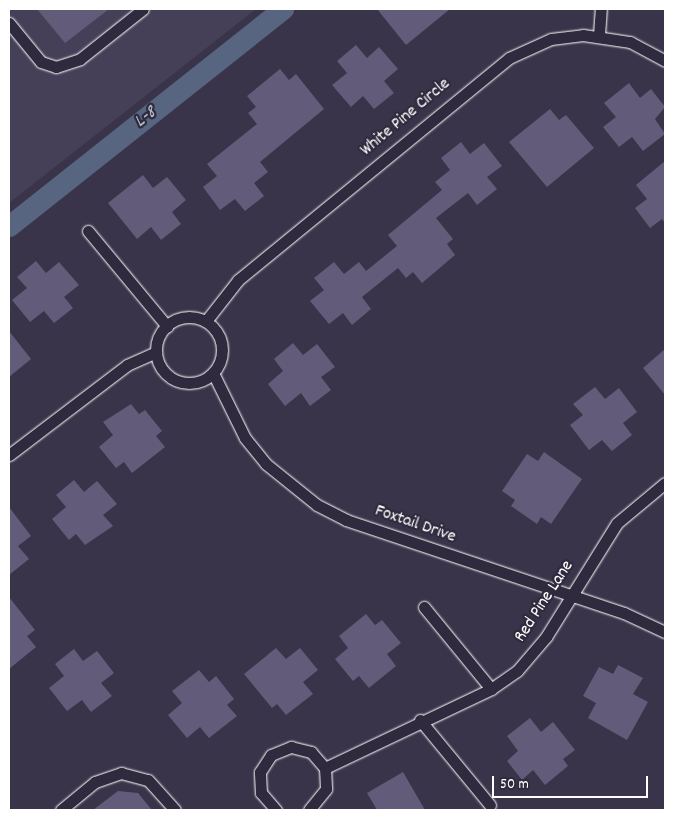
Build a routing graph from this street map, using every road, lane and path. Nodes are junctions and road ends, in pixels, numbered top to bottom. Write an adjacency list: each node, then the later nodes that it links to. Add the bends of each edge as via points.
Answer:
1 (143, 9): 3 (lane, via 80,59 56,67 41,62)
2 (601, 9): 4 (lane)
3 (9, 23)
4 (599, 35): 5 (lane, White Pine Circle, via 630,42); 7 (lane, White Pine Circle, via 551,39 496,66 238,280)
5 (665, 62)
6 (88, 231): 8 (lane)
7 (206, 321): 8 (lane, via 181,317); 10 (lane, via 222,344)
8 (167, 326): 9 (lane)
9 (156, 352): 10 (lane, via 162,368 174,380 195,383); 11 (lane, via 127,365)
10 (213, 373): 13 (lane, Foxtail Drive, via 245,438 272,470 317,505 346,520)
11 (9, 455)
12 (665, 484): 13 (lane, Red Pine Lane, via 617,523)
13 (571, 595): 15 (lane, Foxtail Drive); 16 (lane, Red Pine Lane, via 527,660)
14 (424, 607): 16 (lane)
15 (665, 632)
16 (491, 689): 17 (lane, Red Pine Lane)
17 (420, 720): 18 (lane, Red Pine Lane); 19 (lane)
18 (325, 768): 22 (lane, via 311,752 302,748 271,754 259,783 266,802); 23 (lane, via 326,789)
19 (490, 805)
20 (61, 810): 21 (lane, via 95,782 121,773 148,780)
21 (175, 810)
22 (276, 810)
23 (309, 810)

